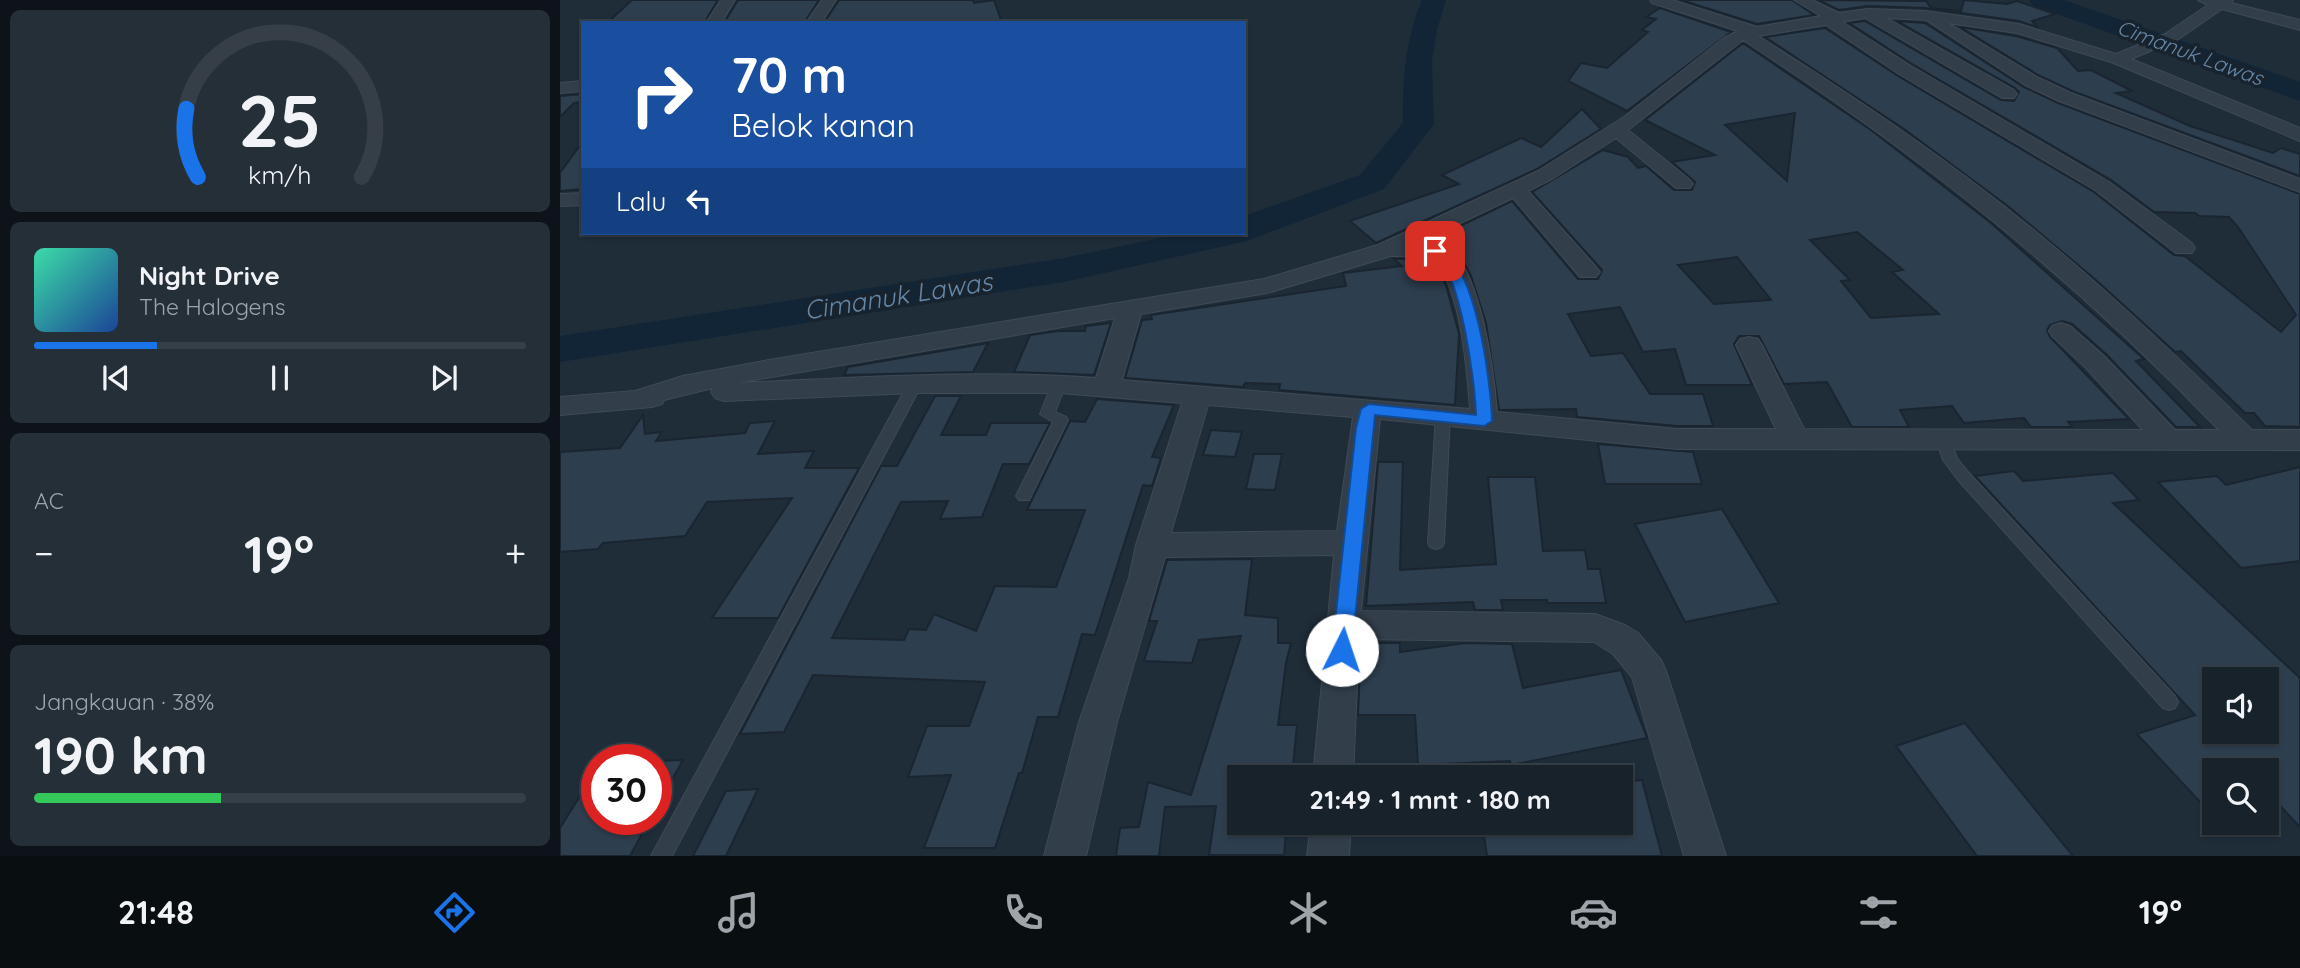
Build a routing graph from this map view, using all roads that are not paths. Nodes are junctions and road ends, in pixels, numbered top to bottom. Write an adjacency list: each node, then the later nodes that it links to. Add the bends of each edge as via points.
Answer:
1 (727, 0): 10 (street)
2 (829, 0): 11 (street)
3 (1657, 0): 13 (street)
4 (1801, 0): 9 (street)
5 (2203, 0): 6 (street)
6 (2222, 2): 12 (street); 14 (street, via 2171,37)
7 (1868, 13): 8 (street); 9 (street); 17 (street)
8 (1925, 15): 14 (street, via 2019,29); 21 (street, via 2048,89)
9 (1833, 19): 13 (street); 25 (street, via 1916,76 2102,186)
10 (714, 21)
11 (814, 21)
12 (2300, 26)
13 (1751, 33): 18 (street, via 1720,47); 41 (street, via 1873,119 2060,264 2162,356)
14 (2118, 59): 19 (street)
15 (581, 86): 16 (street)
16 (560, 88)
17 (2008, 94)
18 (1617, 130): 20 (street); 22 (street)
19 (2300, 135)
20 (1683, 184)
21 (2300, 186)
22 (1516, 189): 26 (street); 27 (street)
23 (581, 198): 24 (street)
24 (560, 200)
25 (2184, 248)
26 (1386, 250): 28 (street, via 1266,286); 39 (street, via 1438,251 1454,270 1471,323)
27 (1588, 272)
28 (1130, 309): 32 (street); 34 (street, via 769,368)
29 (2061, 331): 43 (street)
30 (1749, 345): 40 (street)
31 (915, 384): 33 (street); 34 (street, via 695,393); 53 (lane)
32 (1107, 386): 33 (street); 36 (street)
33 (1053, 398): 45 (lane, via 1048,415 1061,420)
34 (634, 400): 35 (street)
35 (560, 406)
36 (1193, 414): 38 (street); 48 (street)
37 (1443, 415): 38 (street); 39 (street); 47 (lane)
38 (1366, 419): 46 (street)
39 (1484, 421): 40 (street, via 1676,439)
40 (1795, 439): 44 (street)
41 (2244, 439): 42 (street); 43 (street)
42 (2300, 440)
43 (2169, 441): 44 (street)
44 (1947, 450): 50 (lane, via 1963,476)
45 (1024, 496)
46 (1351, 543): 48 (street); 49 (street)
47 (1436, 543)
48 (1152, 545): 54 (street, via 1098,722)
49 (1343, 625): 51 (street); 56 (street, via 1595,628 1616,635 1648,671)
50 (2169, 702)
51 (1335, 765)
52 (1330, 835): 55 (street)
53 (661, 856)
54 (1065, 856)
55 (1328, 856)
56 (1705, 856)

